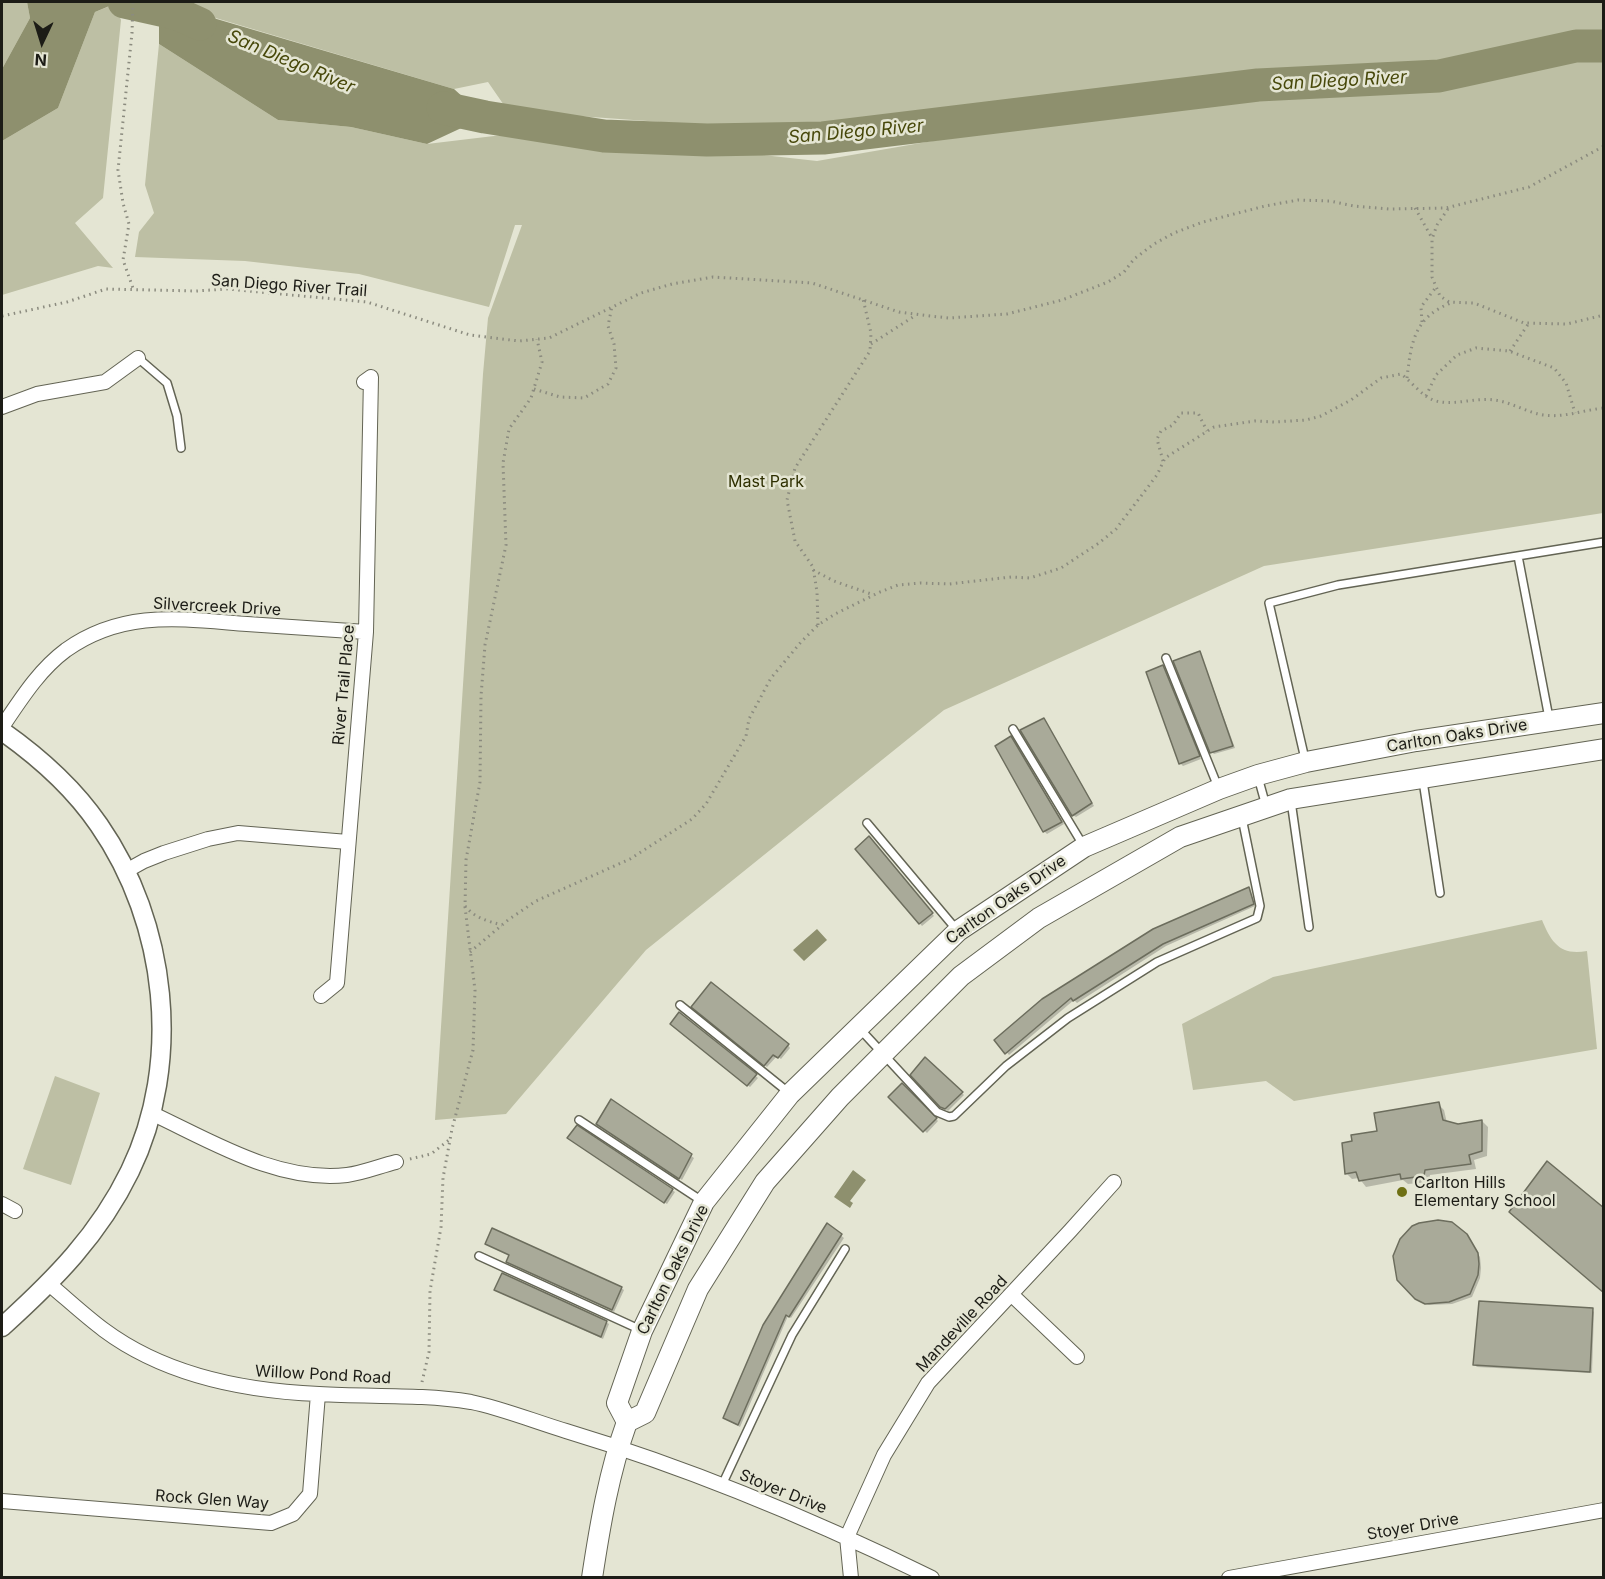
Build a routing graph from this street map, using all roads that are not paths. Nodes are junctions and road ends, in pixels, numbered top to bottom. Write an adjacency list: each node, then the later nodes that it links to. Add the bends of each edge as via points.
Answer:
1 (138, 358): 3 (street, via 105,382 37,394); 4 (lane, via 166,383 177,416)
2 (364, 382): 7 (street, River Trail Place, via 371,377)
3 (2, 407)
4 (181, 448)
5 (1604, 542): 6 (lane)
6 (1518, 556): 10 (lane); 15 (lane, via 1338,585 1269,603)
7 (366, 632): 11 (street, Silvercreek Drive, via 166,618 130,622 96,633 52,662); 23 (street, River Trail Place)
8 (1166, 658): 18 (lane)
9 (1603, 716): 10 (main road, Carlton Oaks Drive)
10 (1550, 722): 15 (main road, Carlton Oaks Drive)
11 (2, 727)
12 (1013, 729): 24 (lane)
13 (2, 731): 25 (street, via 43,763 82,802)
14 (1604, 749): 17 (main road, Carlton Oaks Drive)
15 (1306, 762): 16 (main road, Carlton Oaks Drive)
16 (1258, 775): 18 (main road, Carlton Oaks Drive); 20 (lane)
17 (1422, 778): 19 (main road, Carlton Oaks Drive); 26 (lane)
18 (1219, 789): 24 (main road, Carlton Oaks Drive)
19 (1291, 798): 20 (main road, Carlton Oaks Drive); 27 (lane)
20 (1266, 806): 21 (main road, Carlton Oaks Drive)
21 (1241, 816): 32 (main road, Carlton Oaks Drive, via 1180,837 1039,918 961,976); 32 (lane, via 1260,906 1253,921 1158,962 1068,1018 1006,1066 954,1116 936,1112)
22 (867, 823): 28 (lane)
23 (348, 842): 25 (street, via 238,833 164,853); 29 (street, River Trail Place, via 337,983)
24 (1084, 846): 28 (main road, Carlton Oaks Drive)
25 (126, 871): 34 (street, via 146,925 158,983 161,1046)
26 (1440, 893)
27 (1308, 927)
28 (958, 930): 31 (main road, Carlton Oaks Drive)
29 (321, 996)
30 (680, 1005): 33 (lane)
31 (858, 1027): 32 (lane); 33 (main road, Carlton Oaks Drive)
32 (882, 1054): 49 (main road, Carlton Oaks Drive, via 765,1182 698,1289 645,1413)
33 (790, 1094): 38 (main road, Carlton Oaks Drive)
34 (151, 1113): 36 (street, via 238,1154 282,1169 347,1175); 43 (street, via 129,1172 92,1235)
35 (579, 1120): 38 (lane)
36 (396, 1162)
37 (1114, 1182): 44 (street, Mandeville Road)
38 (704, 1202): 46 (main road, Carlton Oaks Drive)
39 (2, 1204): 40 (street)
40 (15, 1211)
41 (845, 1249): 51 (lane, via 792,1335)
42 (479, 1256): 46 (lane)
43 (49, 1284): 45 (street); 48 (street, Willow Pond Road, via 104,1330 169,1366 239,1386)
44 (1012, 1294): 47 (street); 54 (street, Mandeville Road, via 928,1383 884,1455)
45 (2, 1327)
46 (642, 1331): 49 (main road, Carlton Oaks Drive, via 617,1403)
47 (1077, 1357)
48 (318, 1394): 50 (street, Willow Pond Road, via 417,1396 472,1402); 52 (street, Rock Glen Way, via 310,1494 293,1514 271,1523)
49 (627, 1422): 50 (main road)
50 (618, 1447): 51 (street, Stoyer Drive); 55 (main road, via 600,1520)
51 (722, 1485): 54 (street, Stoyer Drive)
52 (2, 1501)
53 (1604, 1510): 58 (street, Stoyer Drive)
54 (848, 1537): 56 (street, Mandeville Road); 57 (street, Stoyer Drive)
55 (592, 1578)
56 (851, 1578)
57 (932, 1578)
58 (1229, 1578)

